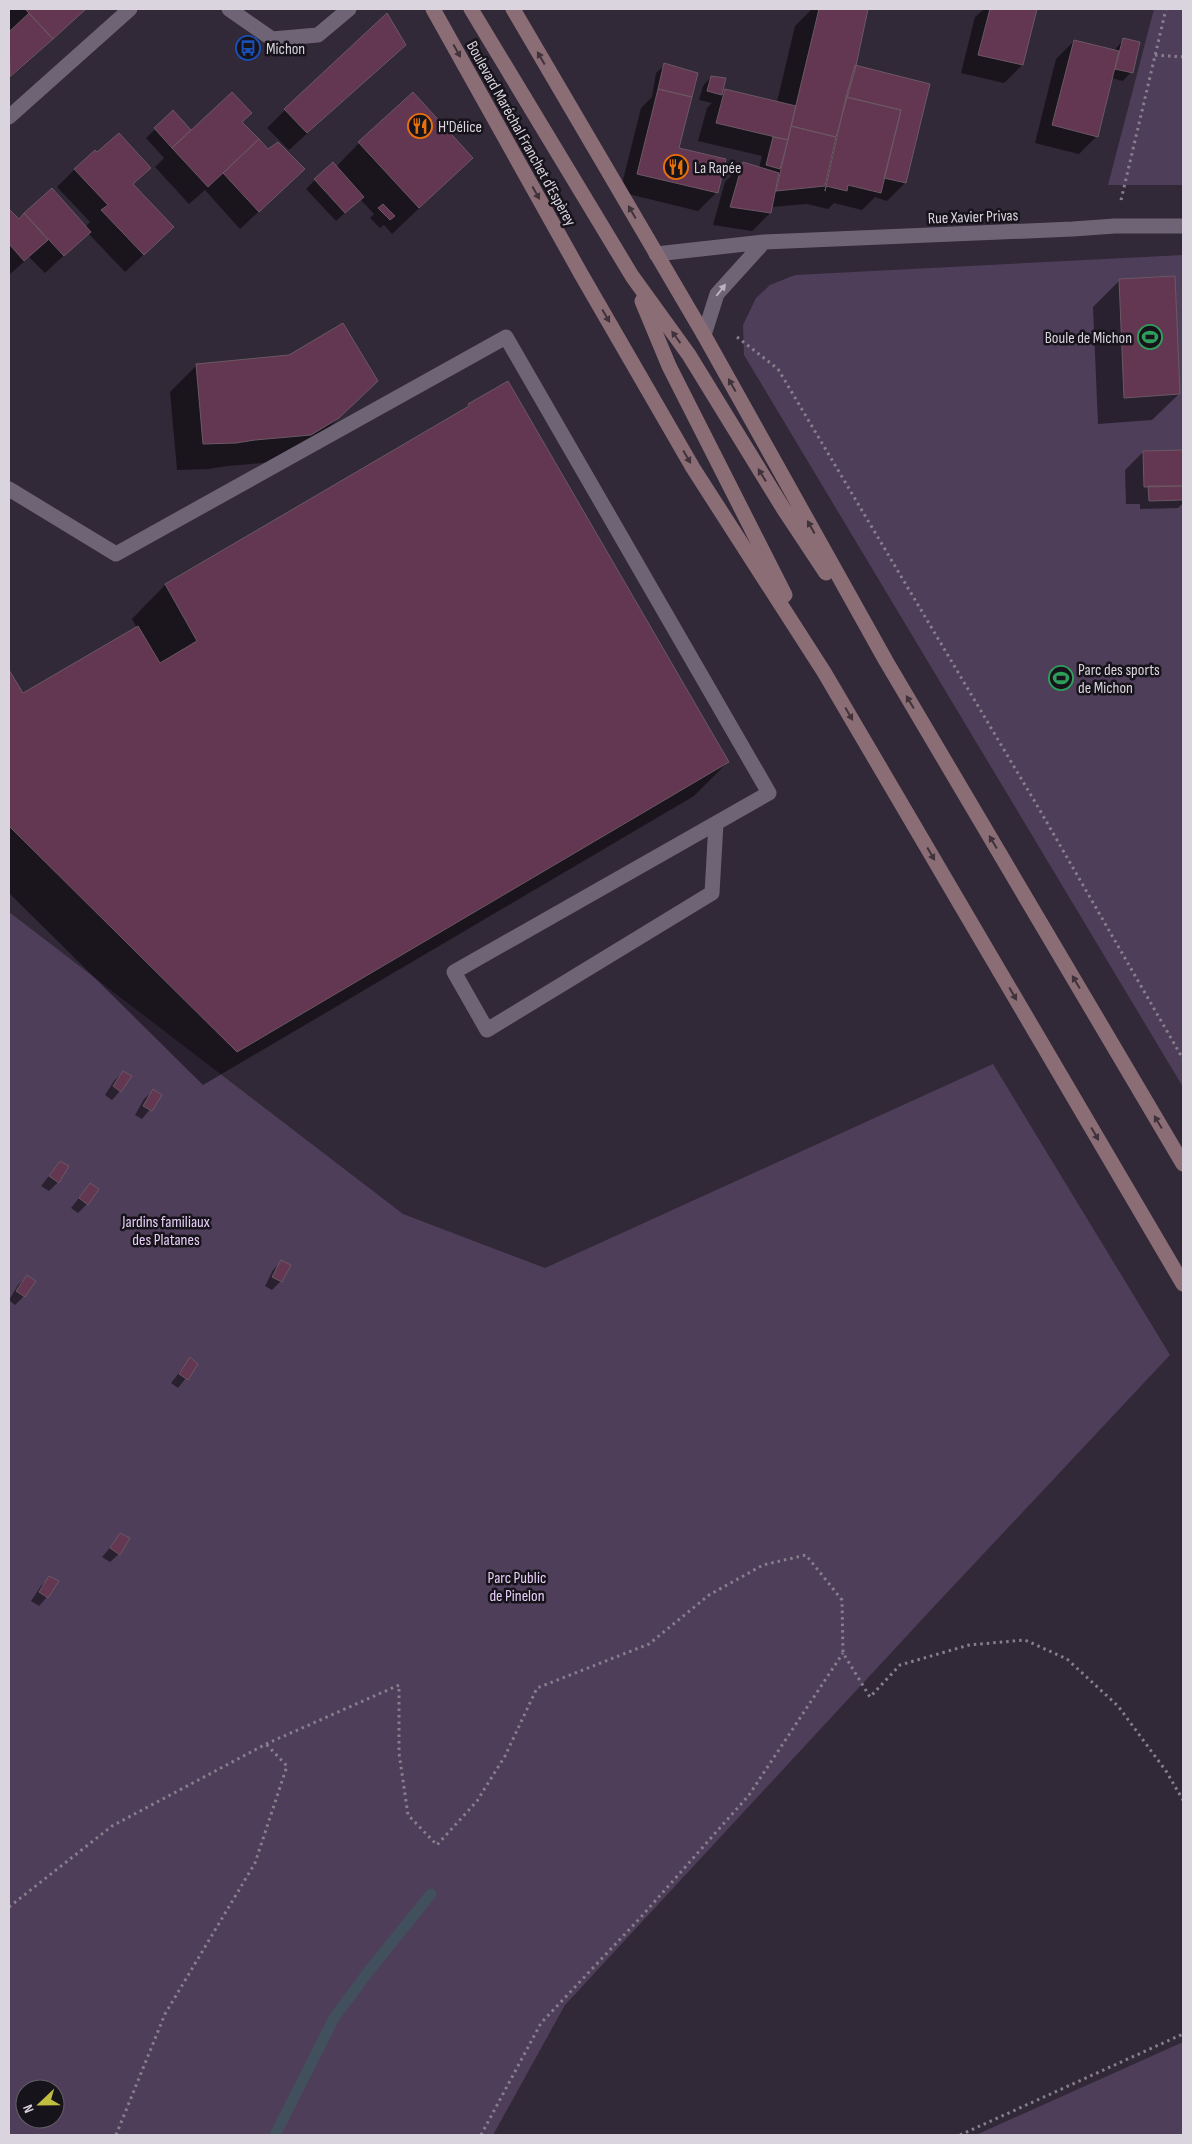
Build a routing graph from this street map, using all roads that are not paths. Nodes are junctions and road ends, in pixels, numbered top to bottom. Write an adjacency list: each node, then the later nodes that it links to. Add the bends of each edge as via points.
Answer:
1 (130, 9): 7 (street)
2 (229, 9): 3 (street, via 272,39 318,35)
3 (349, 9)
4 (433, 9): 15 (main road, Boulevard Maréchal Franchet d'Espèrey, one-way to 15, via 693,468)
5 (471, 9): 11 (main road)
6 (512, 9): 10 (main road, one-way to 6)
7 (9, 116)
8 (1183, 226): 9 (street, Rue Xavier Privas, via 1115,226)
9 (764, 242): 10 (street, Rue Xavier Privas); 12 (street, one-way to 9, via 717,294)
10 (656, 254): 12 (main road)
11 (632, 276): 14 (main road, one-way to 11, via 783,508 689,355); 15 (main road, via 669,366)
12 (704, 335): 14 (main road, one-way to 12)
13 (9, 489): 16 (street, via 116,554 506,337 769,793)
14 (886, 661): 17 (main road, one-way to 14)
15 (824, 672): 18 (main road, one-way to 18)
16 (716, 823): 16 (street, via 454,972 487,1030 712,893)
17 (1183, 1164)
18 (1183, 1284)

